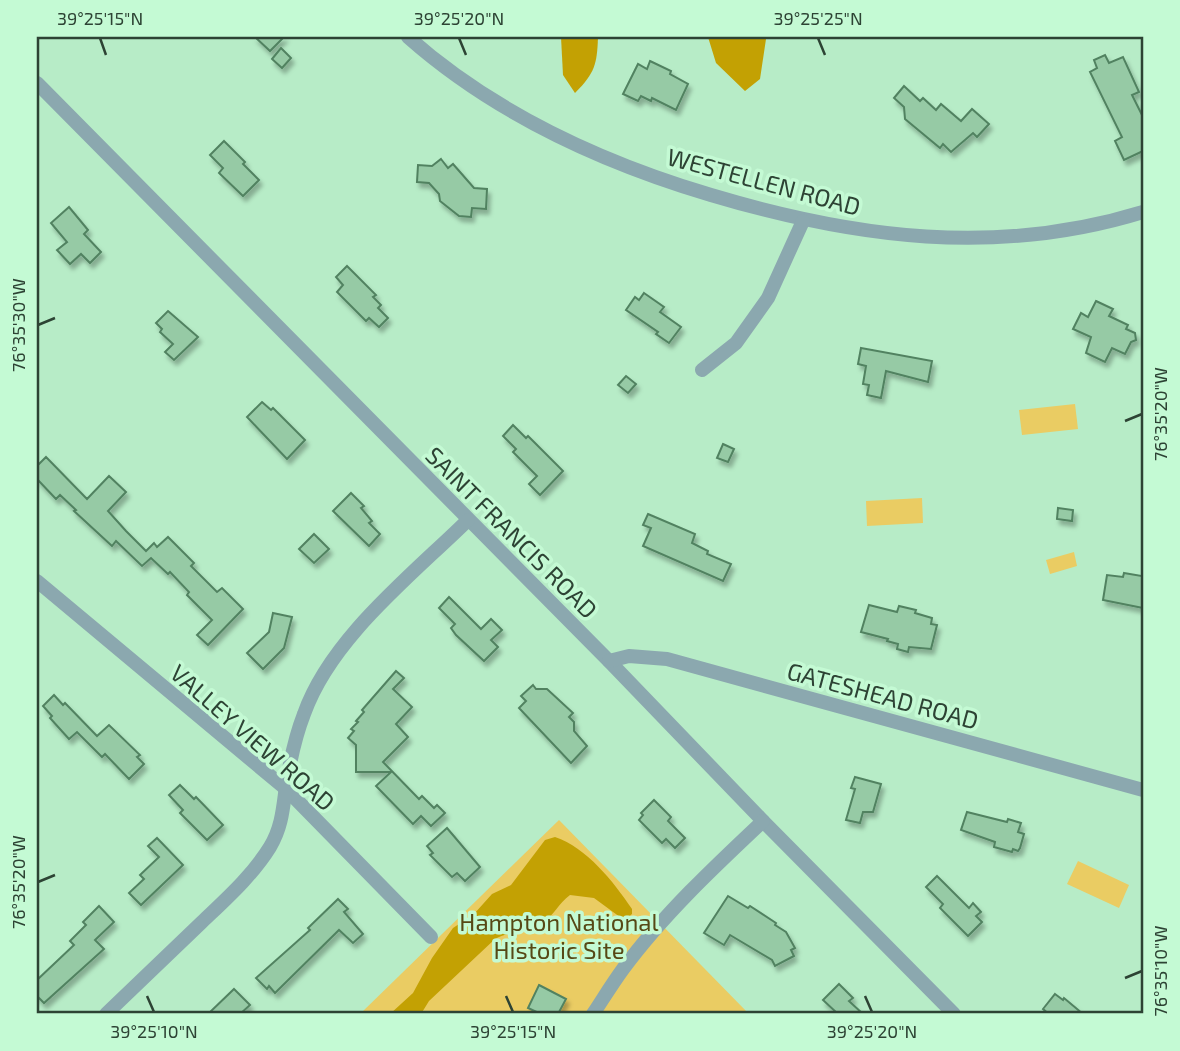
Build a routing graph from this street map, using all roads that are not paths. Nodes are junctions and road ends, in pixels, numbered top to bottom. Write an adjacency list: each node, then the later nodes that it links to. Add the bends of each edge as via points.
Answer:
1 (408, 37): 4 (street, WESTELLEN ROAD, via 479,92 578,146 685,187)
2 (37, 83): 6 (street, SAINT FRANCIS ROAD)
3 (1143, 212): 4 (street, WESTELLEN ROAD, via 1049,233 953,238 872,233)
4 (803, 221): 5 (street, via 768,298 736,343)
5 (702, 370)
6 (468, 520): 8 (street, SAINT FRANCIS ROAD); 9 (street, via 339,650 305,710)
7 (37, 581): 9 (street, VALLEY VIEW ROAD)
8 (609, 660): 10 (street, GATESHEAD ROAD, via 629,656 667,659); 11 (street, SAINT FRANCIS ROAD)
9 (286, 789): 12 (street, VALLEY VIEW ROAD); 13 (street, via 280,828 253,870)
10 (1143, 790)
11 (763, 821): 14 (street, via 656,929); 15 (street, SAINT FRANCIS ROAD)
12 (431, 937)
13 (106, 1014)
14 (593, 1014)
15 (954, 1014)

